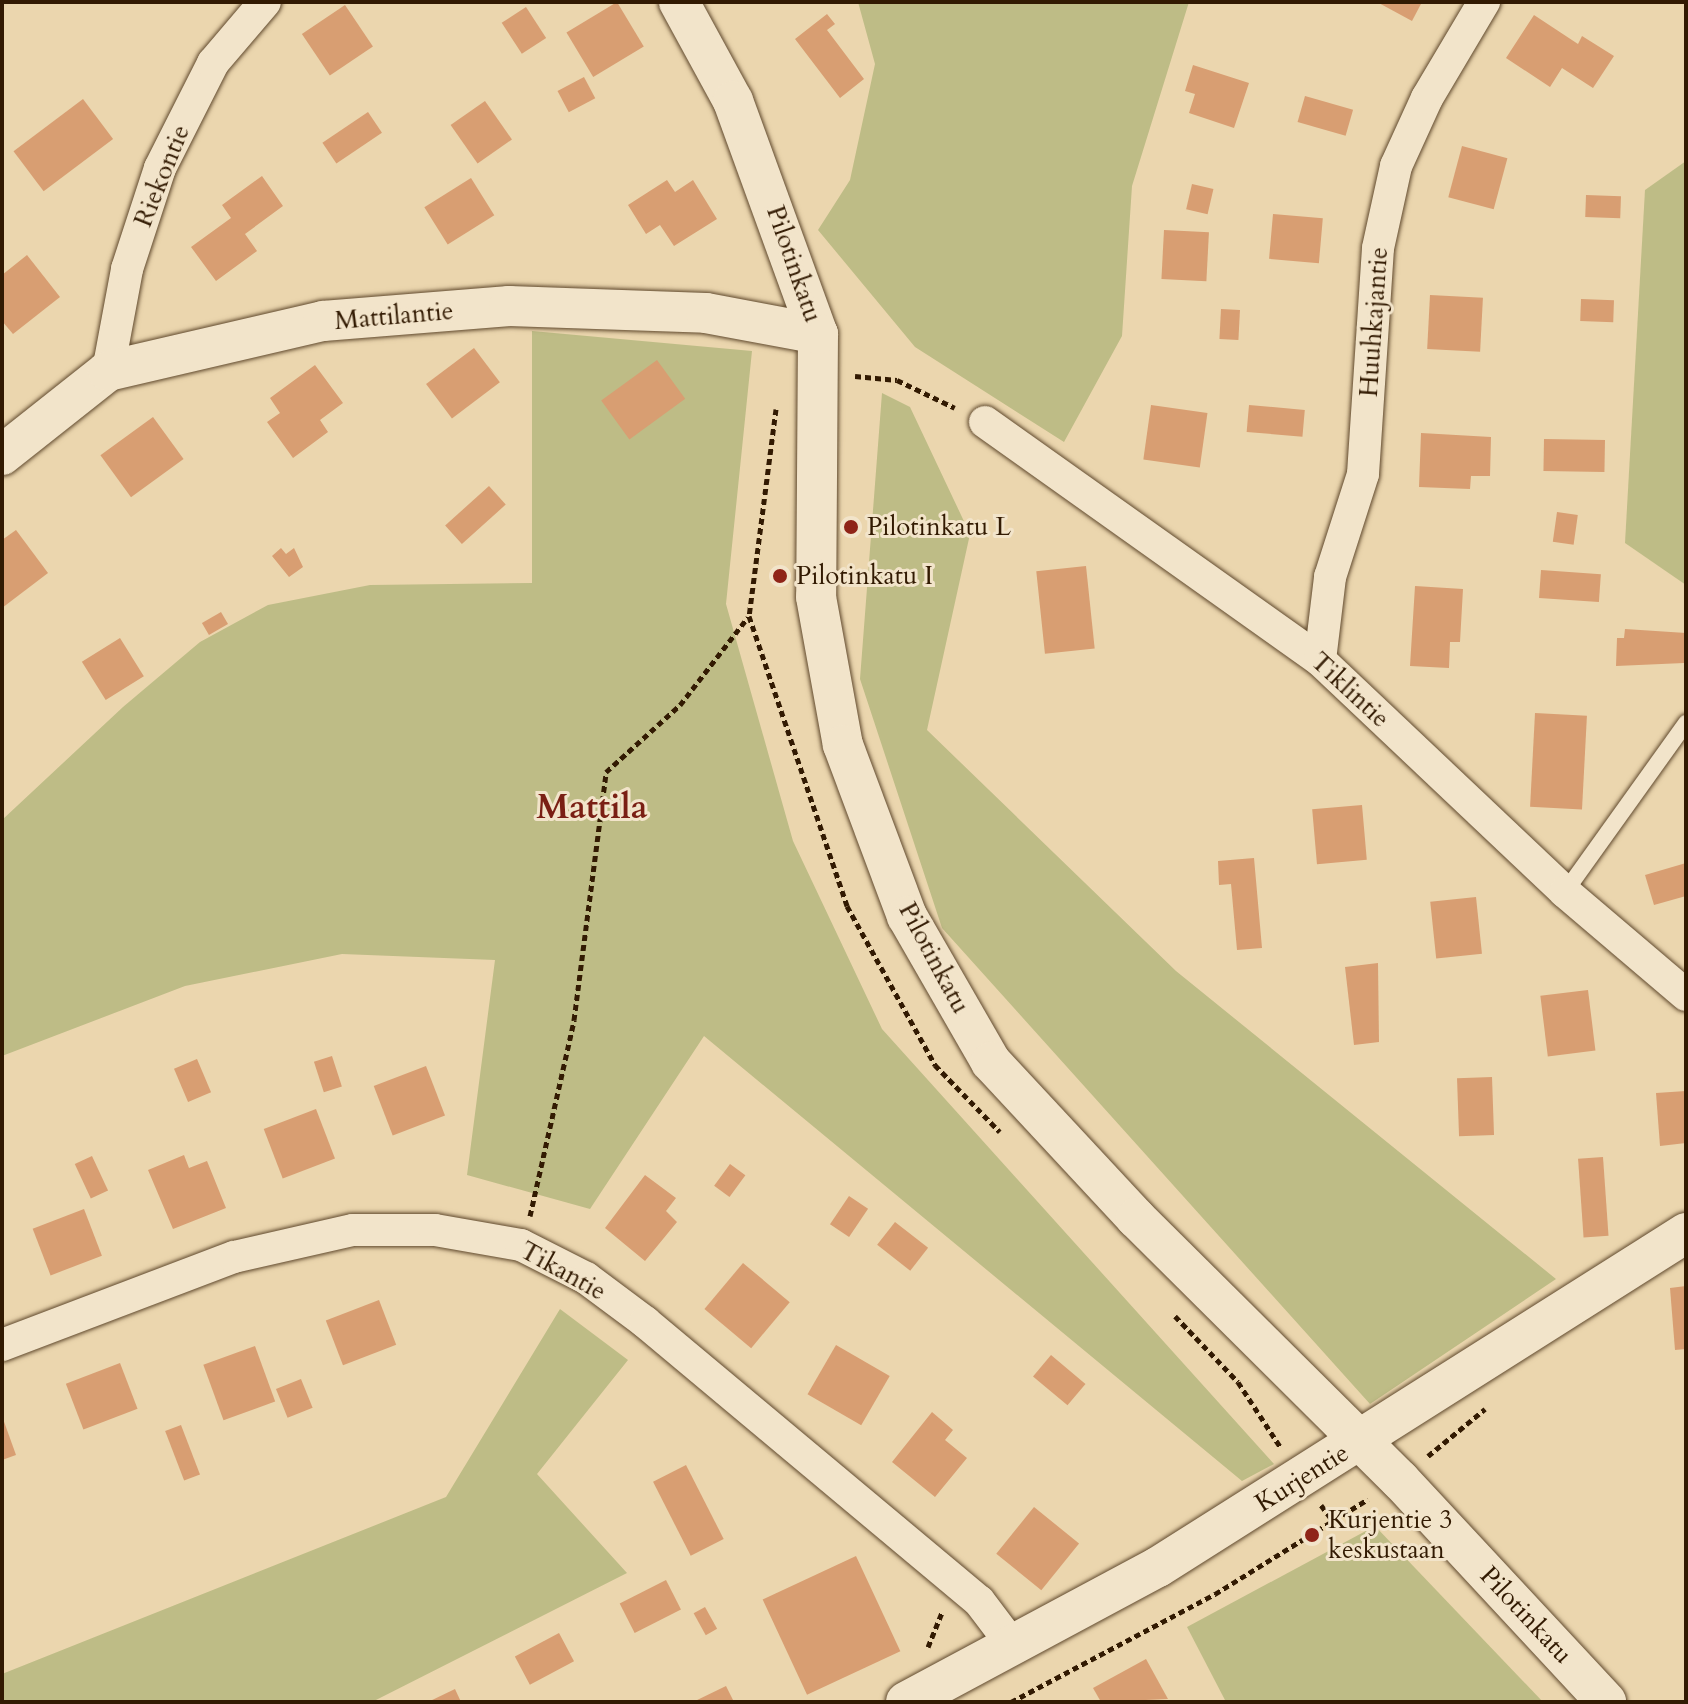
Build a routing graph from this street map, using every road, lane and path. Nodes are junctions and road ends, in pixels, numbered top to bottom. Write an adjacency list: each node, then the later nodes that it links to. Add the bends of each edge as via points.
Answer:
1 (265, 2): 5 (street, Riekontie, via 213,63 160,168 127,269)
2 (679, 2): 4 (street, Pilotinkatu, via 733,101)
3 (1484, 2): 11 (street, Huuhkajantie, via 1427,98 1396,166 1378,248 1363,474 1330,577)
4 (818, 334): 5 (street, Mattilantie, via 706,313 509,306 323,321); 6 (street, Pilotinkatu)
5 (108, 371): 9 (street, Mattilantie)
6 (817, 373): 8 (path, via 897,380); 21 (street, Pilotinkatu, via 816,597 843,745 907,916 991,1062 1136,1218)
7 (777, 397): 10 (path)
8 (985, 422): 11 (street, Tiklintie)
9 (2, 455)
10 (749, 616): 15 (path, via 847,906 935,1065); 17 (path, via 680,705 606,772 574,1020)
11 (1320, 660): 13 (street, Tiklintie)
12 (1686, 723): 13 (lane)
13 (1565, 892): 14 (street, Tiklintie)
14 (1686, 995)
15 (1010, 1143)
16 (1686, 1233): 21 (street, Kurjentie)
17 (521, 1245): 19 (street, Tikantie, via 435,1230 353,1230 234,1257); 25 (street, Tikantie, via 586,1278 645,1322 979,1601)
18 (1170, 1310): 22 (path, via 1238,1382)
19 (2, 1345)
20 (1492, 1403): 23 (path)
21 (1362, 1440): 22 (street, Kurjentie); 23 (street, Pilotinkatu)
22 (1301, 1478): 24 (path); 25 (street, Kurjentie)
23 (1400, 1480): 24 (path); 28 (street, Pilotinkatu)
24 (1333, 1521): 27 (path, via 1215,1594)
25 (1013, 1646): 26 (street, Kurjentie)
26 (906, 1702)
27 (1011, 1702)
28 (1606, 1702)

